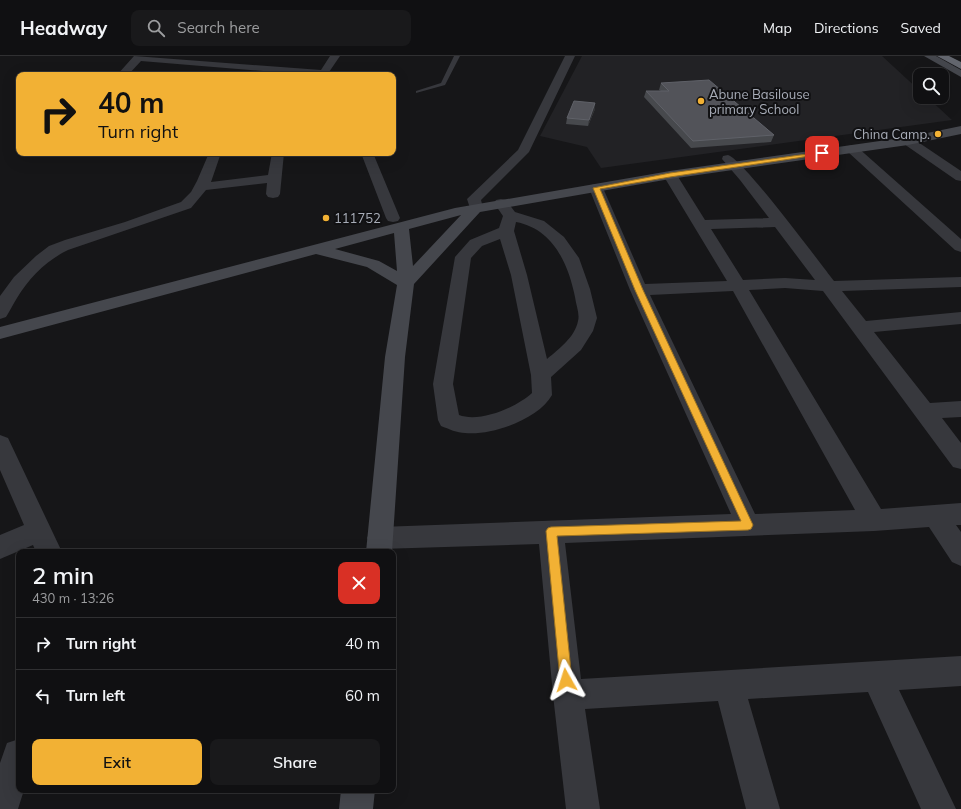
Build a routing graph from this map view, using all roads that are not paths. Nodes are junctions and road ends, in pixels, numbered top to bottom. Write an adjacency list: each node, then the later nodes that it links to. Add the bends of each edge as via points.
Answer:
1 (335, 56): 12 (street)
2 (457, 56): 14 (lane, via 443,84)
3 (570, 56): 29 (street, via 523,152)
4 (929, 56): 13 (street)
5 (942, 56): 9 (highway)
6 (954, 56): 8 (highway)
7 (139, 57): 10 (street); 11 (street)
8 (961, 60)
9 (961, 66)
10 (125, 72)
11 (300, 72)
12 (323, 72)
13 (961, 74)
14 (418, 92)
15 (961, 122): 22 (street)
16 (961, 130): 17 (street)
17 (908, 141): 18 (street); 24 (street)
18 (852, 149): 22 (street); 34 (street)
19 (214, 156): 26 (street, via 213,164)
20 (278, 156): 25 (street)
21 (368, 156): 31 (street)
22 (731, 163): 23 (street); 29 (street); 32 (street)
23 (670, 175): 27 (street); 33 (street)
24 (961, 177)
25 (274, 178): 26 (street); 28 (street)
26 (200, 187): 41 (street, via 193,200 186,205 62,246 48,254 14,290)
27 (596, 188): 30 (street); 40 (street)
28 (273, 194)
29 (475, 203): 30 (street); 31 (street); 37 (street)
30 (506, 217): 46 (street); 46 (street, via 530,220 542,225 558,240 572,259 581,282 588,322 576,346); 46 (street, via 463,257 443,384 449,420 463,425 485,424 536,403 542,395)
31 (397, 222): 35 (street); 37 (street); 43 (street)
32 (780, 222): 33 (street); 39 (street)
33 (701, 225): 38 (street)
34 (961, 247)
35 (315, 249): 37 (street, via 373,264); 45 (street)
36 (961, 282): 39 (street)
37 (406, 283): 57 (street, via 395,357)
38 (738, 285): 39 (street, via 784,283); 40 (street); 53 (street)
39 (830, 286): 44 (street)
40 (639, 290): 54 (street)
41 (0, 313)
42 (961, 318): 44 (street)
43 (0, 322)
44 (861, 328): 48 (street)
45 (0, 332)
46 (541, 375)
47 (961, 409): 48 (street)
48 (925, 411): 50 (street)
49 (0, 444): 56 (street)
50 (961, 460)
51 (935, 514): 52 (street); 53 (street); 59 (street)
52 (961, 514)
53 (874, 520): 54 (street)
54 (748, 525): 55 (street)
55 (551, 531): 57 (street); 63 (street)
56 (44, 541): 58 (street)
57 (380, 545)
58 (0, 547)
59 (961, 554)
60 (961, 670): 61 (street)
61 (876, 676): 62 (street); 70 (street)
62 (729, 685): 63 (street); 69 (street)
63 (568, 695): 68 (street)
64 (16, 764): 66 (street)
65 (358, 793): 67 (street)
66 (1, 809)
67 (356, 809)
68 (583, 809)
69 (763, 809)
70 (939, 809)

